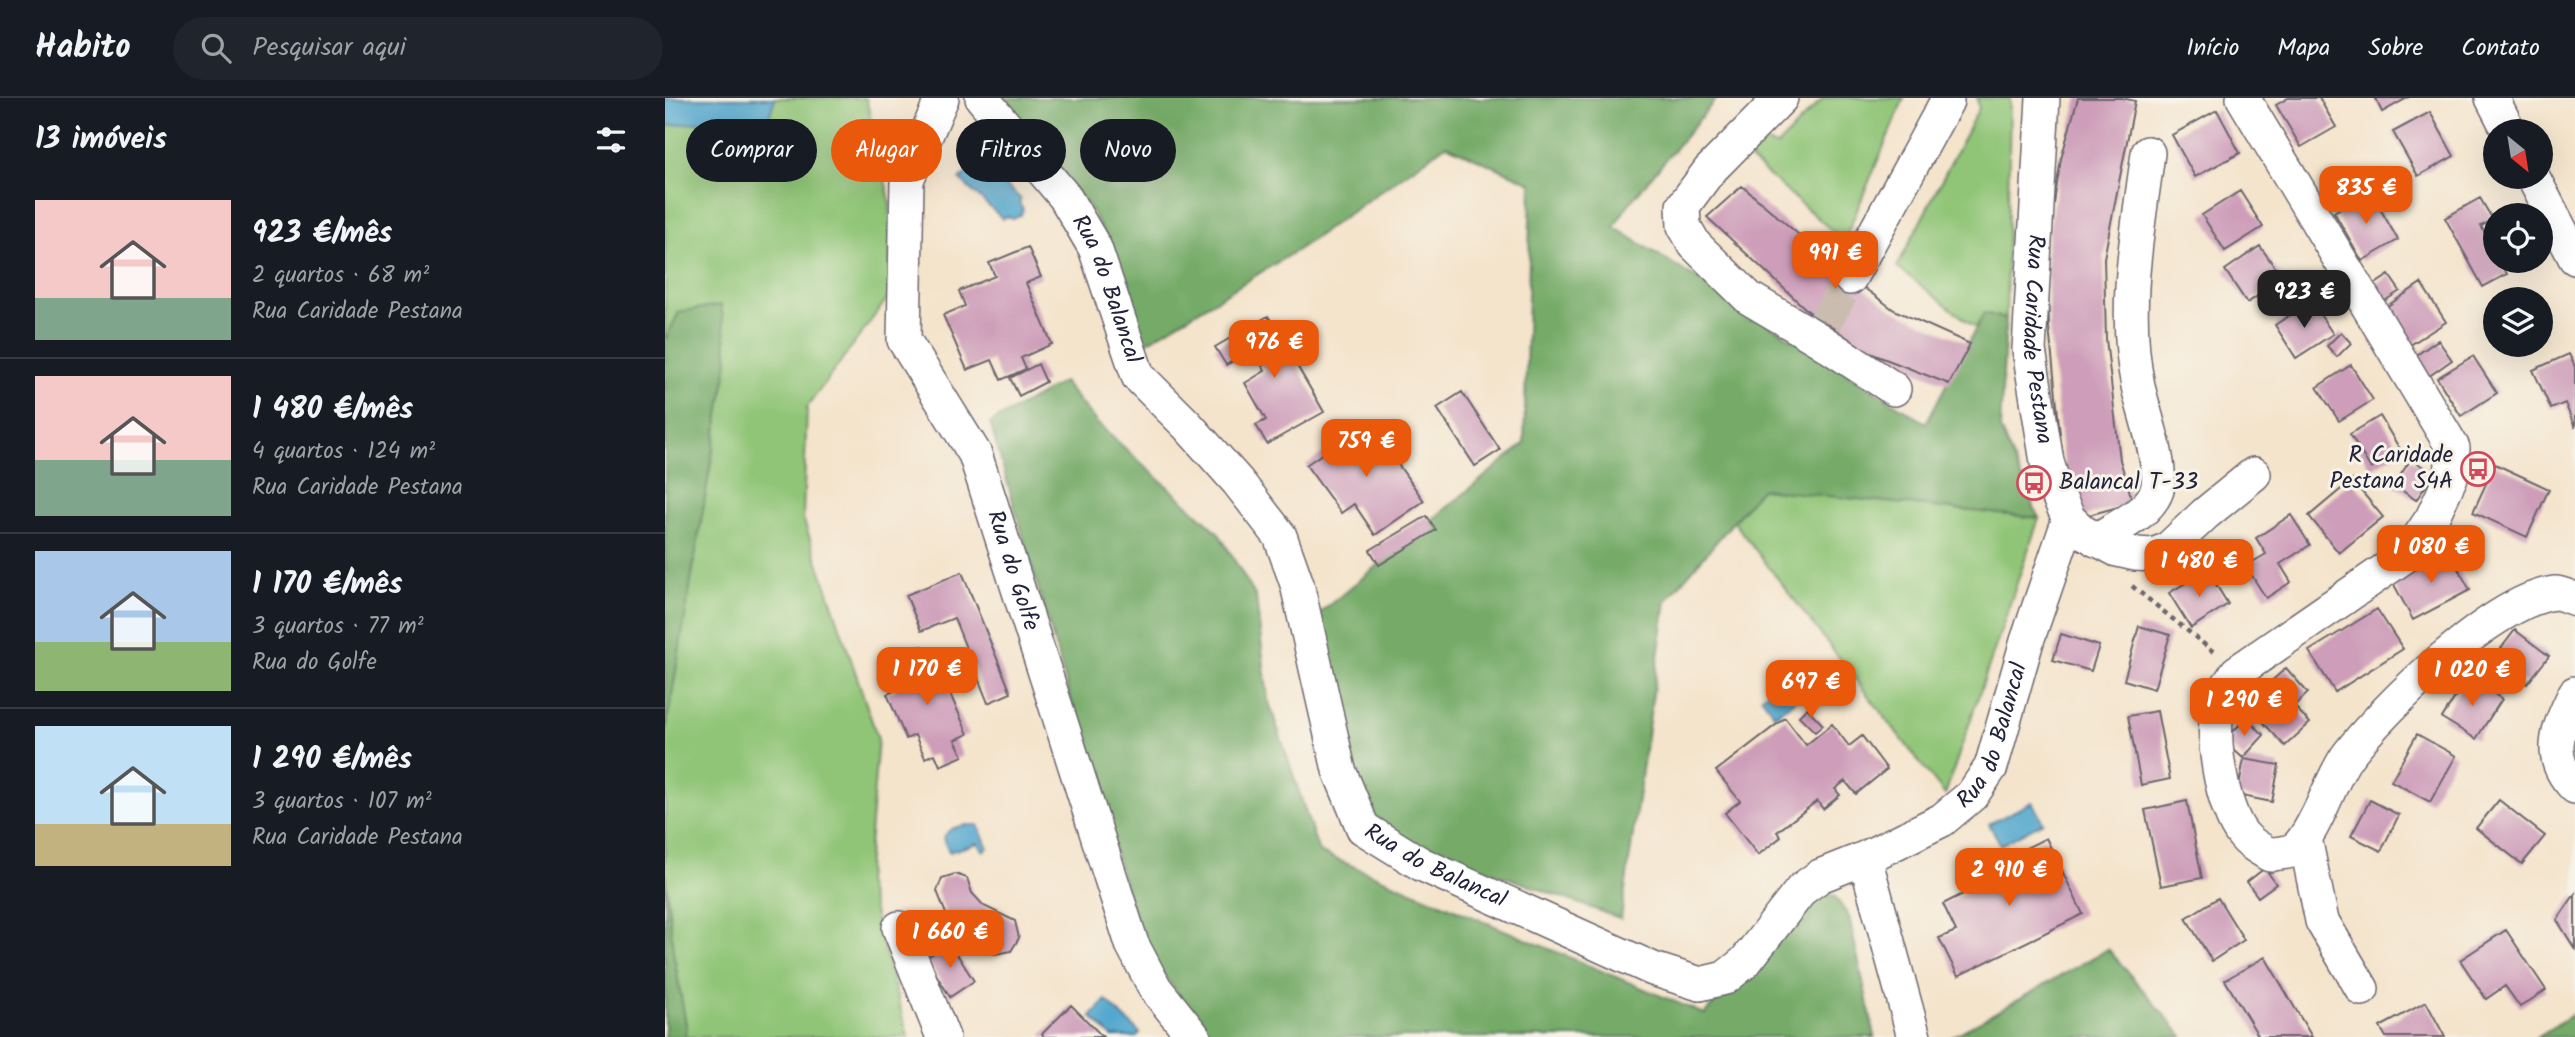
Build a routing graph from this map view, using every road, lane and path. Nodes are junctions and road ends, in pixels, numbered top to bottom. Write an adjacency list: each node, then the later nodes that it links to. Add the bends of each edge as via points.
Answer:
1 (942, 98): 26 (street, Rua do Golfe, via 907,180 904,340 975,454 1132,944 1155,988)
2 (982, 98): 22 (street, Rua do Balancal, via 1065,197 1095,248 1138,376 1229,472 1280,537 1297,584 1339,770 1363,828 1421,864 1653,969 1700,984 1725,978 1745,962 1802,889 1820,876)
3 (1781, 98): 13 (street, via 1709,171 1683,206 1684,226 1695,245 1749,298 1821,330)
4 (2043, 98): 15 (street, Rua Caridade Pestana, via 2029,350 2047,461)
5 (2242, 98): 18 (street, via 2453,448 2451,477 2408,554)
6 (2492, 98): 8 (street)
7 (1947, 101): 12 (street)
8 (2503, 119)
9 (2148, 153): 16 (street, via 2130,296 2131,337 2158,473 2157,489 2151,501)
10 (2539, 189): 11 (street)
11 (2575, 258)
12 (1850, 278)
13 (1894, 389)
14 (2254, 474): 16 (street, Rua Caridade Pestana, via 2168,549 2154,555 2135,554)
15 (2069, 519): 16 (street, Rua Caridade Pestana); 22 (street, Rua do Balancal, via 2027,640 1991,767 1972,795 1942,820)
16 (2106, 545): 18 (path, via 2132,586)
17 (2575, 599): 21 (street, via 2557,593 2529,599 2479,627 2389,709 2347,757)
18 (2237, 672): 21 (street, via 2220,699 2215,724 2216,756 2233,819 2244,836 2270,855 2291,850)
19 (2575, 693): 20 (street, via 2556,744 2559,765)
20 (2575, 787)
21 (2305, 838): 24 (street, via 2322,921)
22 (1865, 858): 27 (street)
23 (899, 928): 25 (street)
24 (2362, 989)
25 (943, 1037)
26 (1193, 1037)
27 (1914, 1037)

